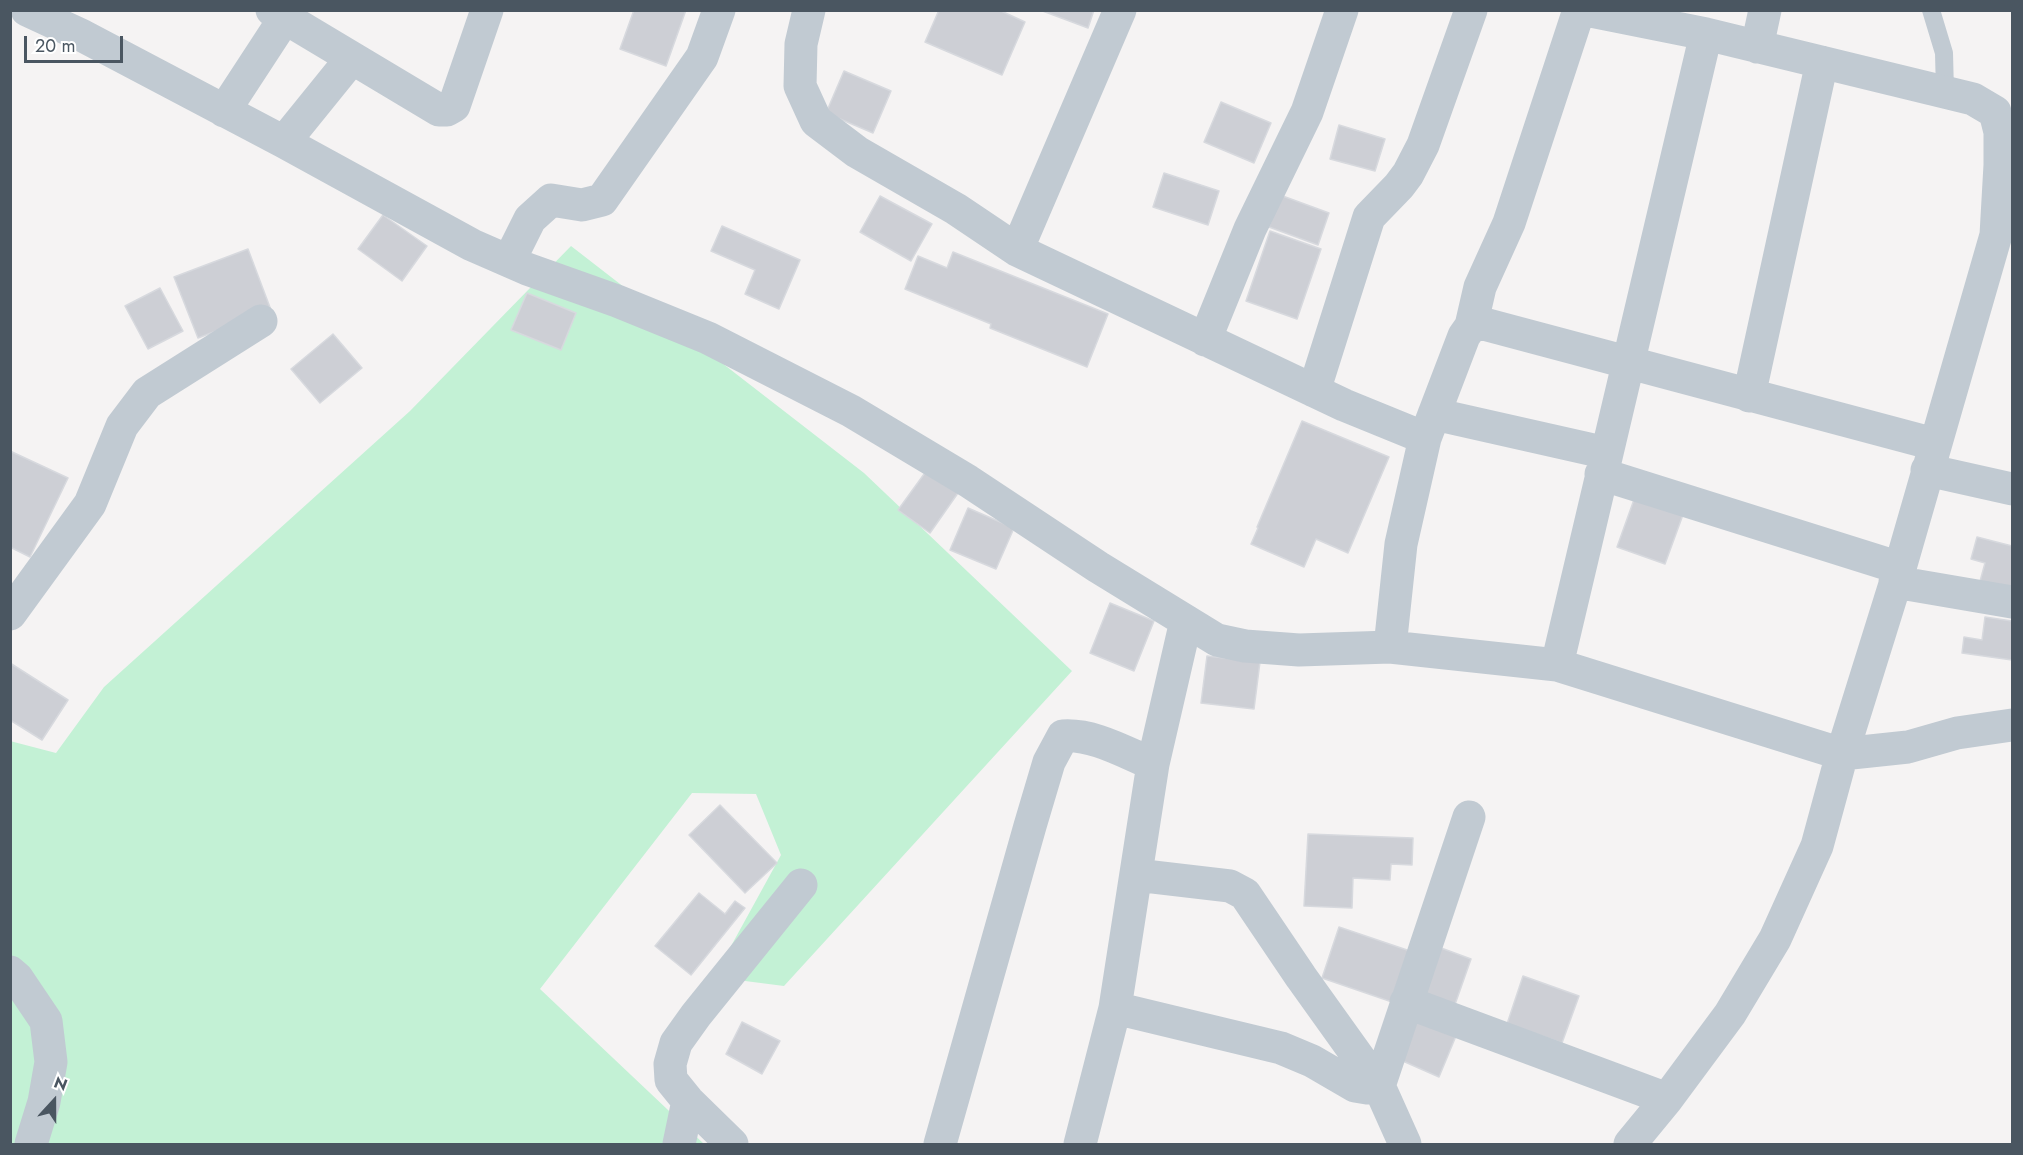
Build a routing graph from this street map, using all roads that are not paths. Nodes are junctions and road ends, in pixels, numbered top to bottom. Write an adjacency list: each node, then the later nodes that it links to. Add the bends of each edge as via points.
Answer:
1 (27, 10): 19 (street)
2 (487, 10): 16 (street, via 454,106 447,110 439,110)
3 (718, 10): 22 (street, via 702,57 602,200 582,205 551,200 530,219)
4 (809, 10): 21 (street, via 801,44 800,86 816,121 857,152 956,209)
5 (1120, 10): 21 (street)
6 (1342, 10): 25 (street, via 1306,112 1250,229)
7 (1471, 10): 27 (street, via 1423,145 1399,186 1369,217)
8 (1579, 10): 24 (street, via 1509,223 1480,287)
9 (1586, 10): 13 (street)
10 (1765, 10): 15 (street)
11 (1931, 10): 18 (lane, via 1944,53)
12 (282, 13): 16 (street); 19 (street)
13 (1632, 15): 14 (street)
14 (1706, 34): 15 (street); 26 (street)
15 (1757, 47): 17 (street)
16 (351, 58): 20 (street)
17 (1822, 62): 18 (street); 28 (street)
18 (1945, 92): 30 (street, via 1973,99 1995,112 2000,132 2000,165 1996,235)
19 (224, 111): 20 (street)
20 (284, 142): 22 (street, via 472,245)
21 (1017, 250): 25 (street)
22 (509, 261): 36 (street, via 708,338 851,411)
23 (261, 321): 35 (street, via 147,393 122,426 90,504)
24 (1471, 326): 26 (street, via 1484,324); 29 (street)
25 (1205, 340): 27 (street)
26 (1628, 362): 28 (street); 31 (street)
27 (1314, 391): 29 (street)
28 (1749, 396): 30 (street)
29 (1430, 426): 31 (street); 37 (street, via 1401,544)
30 (1930, 457): 32 (street); 33 (street)
31 (1604, 463): 33 (street); 38 (street)
32 (2013, 489)
33 (1898, 575): 34 (street); 40 (street)
34 (2013, 602)
35 (10, 614)
36 (1186, 621): 37 (street, via 1217,639 1245,646 1299,650); 41 (street)
37 (1390, 647): 38 (street)
38 (1557, 665): 40 (street)
39 (2013, 725): 40 (street, via 1908,747)
40 (1842, 754): 49 (street, via 1817,846 1775,939 1730,1014)
41 (1153, 764): 43 (street); 54 (street, via 1091,738 1063,735 1049,762)
42 (1469, 817): 46 (street)
43 (1136, 875): 47 (street); 48 (street, via 1230,886 1245,894)
44 (801, 885): 50 (street, via 676,1043 670,1064 671,1080)
45 (10, 972): 51 (street, via 46,1021 51,1062)
46 (1406, 1002): 48 (street); 49 (street)
47 (1115, 1008): 48 (street, via 1281,1048 1355,1086); 55 (street)
48 (1379, 1086): 56 (street)
49 (1667, 1099): 57 (street)
50 (688, 1101): 52 (street); 53 (street)
51 (31, 1144)
52 (679, 1144)
53 (732, 1144)
54 (940, 1144)
55 (1080, 1144)
56 (1405, 1144)
57 (1630, 1144)

